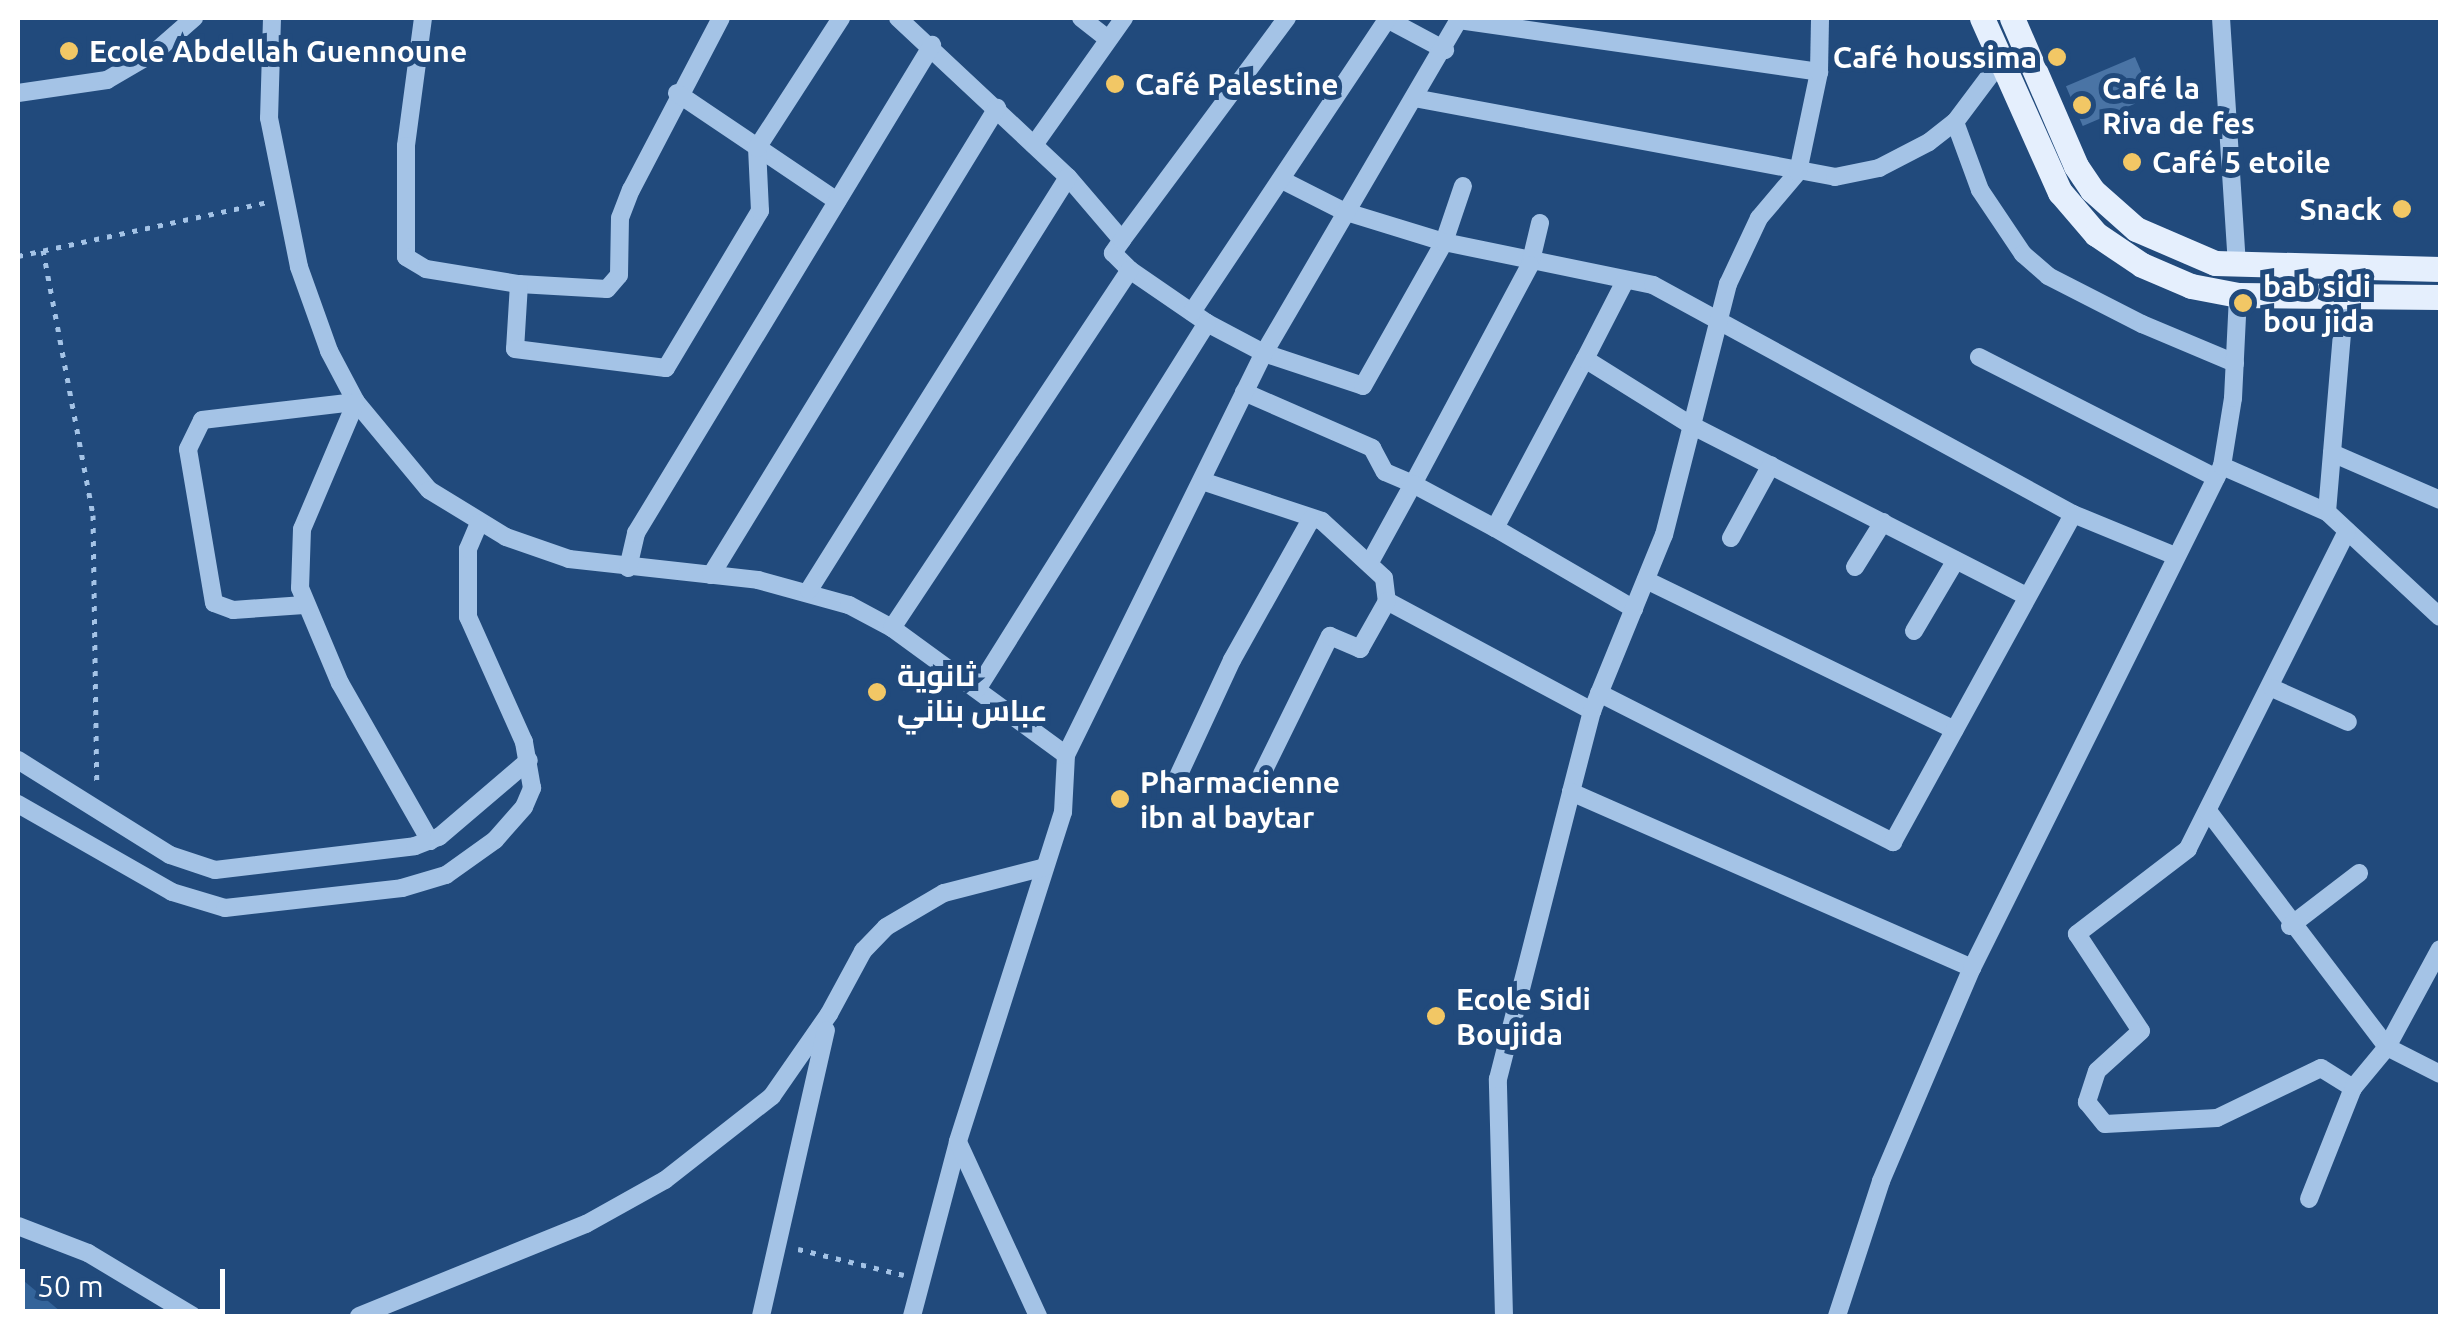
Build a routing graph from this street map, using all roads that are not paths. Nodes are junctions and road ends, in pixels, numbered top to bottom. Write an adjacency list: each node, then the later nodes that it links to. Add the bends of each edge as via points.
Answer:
1 (194, 18): 22 (street, via 155,52 107,80)
2 (272, 18): 53 (street, via 267,87 284,198 308,292)
3 (423, 18): 42 (street, via 406,146 406,258 426,269)
4 (721, 18): 21 (street)
5 (841, 18): 27 (street)
6 (898, 18): 17 (street)
7 (1080, 18): 16 (street)
8 (1124, 18): 16 (street)
9 (1287, 18): 35 (street)
10 (1387, 18): 18 (street); 30 (street)
11 (1820, 18): 20 (street)
12 (1982, 18): 19 (main road)
13 (2012, 18): 38 (main road, via 2066,146 2092,190 2121,218 2172,249)
14 (2222, 18): 38 (street)
15 (1460, 19): 18 (street); 20 (street)
16 (1108, 39): 26 (street)
17 (932, 45): 24 (street); 32 (street)
18 (1444, 50): 23 (street)
19 (2000, 62): 25 (street); 43 (main road, via 2060,192 2096,234 2160,274)
20 (1820, 72): 28 (street)
21 (677, 92): 27 (street); 42 (street, via 620,218 615,283 607,289)
22 (18, 94)
23 (1414, 98): 28 (street); 33 (street)
24 (997, 108): 26 (street); 74 (street)
25 (1955, 122): 28 (street, via 1879,168 1835,177); 51 (street, via 2003,229 2048,276)
26 (1034, 145): 29 (street)
27 (758, 148): 32 (street); 42 (street, via 760,211 666,368 516,349)
28 (1798, 172): 47 (street, via 1744,245)
29 (1068, 177): 35 (street); 76 (street)
30 (1282, 180): 33 (street); 46 (street)
31 (1462, 186): 36 (street)
32 (837, 201): 73 (street, via 636,533)
33 (1343, 211): 36 (street); 48 (street)
34 (1540, 223): 37 (street)
35 (1122, 240): 40 (street, via 1113,253)
36 (1444, 242): 37 (street); 48 (street, via 1363,386)
37 (1530, 265): 41 (street); 59 (street)
38 (2237, 266): 39 (main road)
39 (2440, 269)
40 (1130, 270): 46 (street); 82 (street)
41 (1624, 283): 47 (street, via 1653,285); 50 (street)
42 (519, 284)
43 (2238, 296): 44 (main road); 51 (street)
44 (2344, 296): 45 (main road); 55 (street)
45 (2440, 297)
46 (1199, 318): 48 (street); 84 (street)
47 (1715, 323): 54 (street); 62 (street)
48 (1264, 353): 52 (street)
49 (1979, 358): 57 (street)
50 (1586, 359): 54 (street); 66 (street)
51 (2235, 363): 57 (street)
52 (1244, 392): 58 (street); 59 (street, via 1372,448 1385,472)
53 (356, 402): 65 (street, via 430,490); 79 (street, via 302,529); 79 (street, via 218,415 196,425 190,436 201,553 214,602 233,610)
54 (1689, 424): 56 (street); 75 (street, via 1664,535)
55 (2332, 452): 60 (street); 61 (street)
56 (1771, 465): 64 (street); 68 (street)
57 (2219, 472): 61 (street); 69 (street)
58 (1202, 482): 63 (street); 89 (street)
59 (1413, 484): 66 (street); 71 (street)
60 (2440, 500)
61 (2327, 512): 67 (street)
62 (2073, 514): 69 (street); 77 (street)
63 (1311, 519): 71 (street, via 1322,521); 93 (street, via 1232,660)
64 (1883, 522): 70 (street); 72 (street)
65 (480, 523): 73 (street, via 569,559); 91 (street, via 466,563 468,617)
66 (1495, 528): 80 (street)
67 (2347, 531): 81 (street); 85 (street)
68 (1731, 538)
69 (2174, 555): 102 (street)
70 (1956, 560): 77 (street); 83 (street)
71 (1369, 564): 78 (street, via 1384,578)
72 (1855, 567)
73 (628, 568): 74 (street)
74 (711, 575): 76 (street)
75 (1646, 580): 80 (street); 88 (street)
76 (809, 590): 82 (street)
77 (2025, 595): 88 (street)
78 (1387, 601): 86 (street); 92 (street, via 1360,648 1330,636)
79 (304, 605): 97 (street)
80 (1634, 609): 86 (street)
81 (2440, 617)
82 (892, 628): 84 (street)
83 (1914, 631)
84 (978, 688): 89 (street)
85 (2272, 688): 87 (street); 96 (street)
86 (1596, 702): 88 (street, via 1893,842); 94 (street)
87 (2348, 722)
88 (1956, 730)
89 (1066, 755): 98 (street, via 1070,778)
90 (18, 760): 97 (street, via 170,854 214,870)
91 (529, 760): 95 (street, via 532,788 524,807 495,840 446,875 402,888 248,907 225,908 172,892); 97 (street)
92 (1262, 774)
93 (1174, 785)
94 (1571, 792): 102 (street); 115 (street, via 1498,1079)
95 (18, 804)
96 (2208, 811): 100 (street); 106 (street, via 2188,849 2077,934 2141,1031 2097,1071 2087,1102 2105,1124 2218,1118 2321,1068)
97 (430, 841)
98 (1046, 867): 103 (street, via 913,907 863,950); 107 (street)
99 (2359, 873): 100 (street)
100 (2290, 926): 104 (street)
101 (2438, 960): 104 (street)
102 (1972, 968): 116 (street, via 1881,1181)
103 (829, 1014): 111 (street, via 772,1096 666,1180 586,1224); 112 (street)
104 (2387, 1047): 105 (street); 106 (street)
105 (2440, 1074)
106 (2353, 1088): 108 (street)
107 (958, 1142): 113 (street); 114 (street)
108 (2309, 1199)
109 (18, 1226): 110 (street, via 88,1253)
110 (193, 1316)
111 (359, 1316)
112 (761, 1316)
113 (912, 1316)
114 (1038, 1316)
115 (1504, 1316)
116 (1837, 1316)

